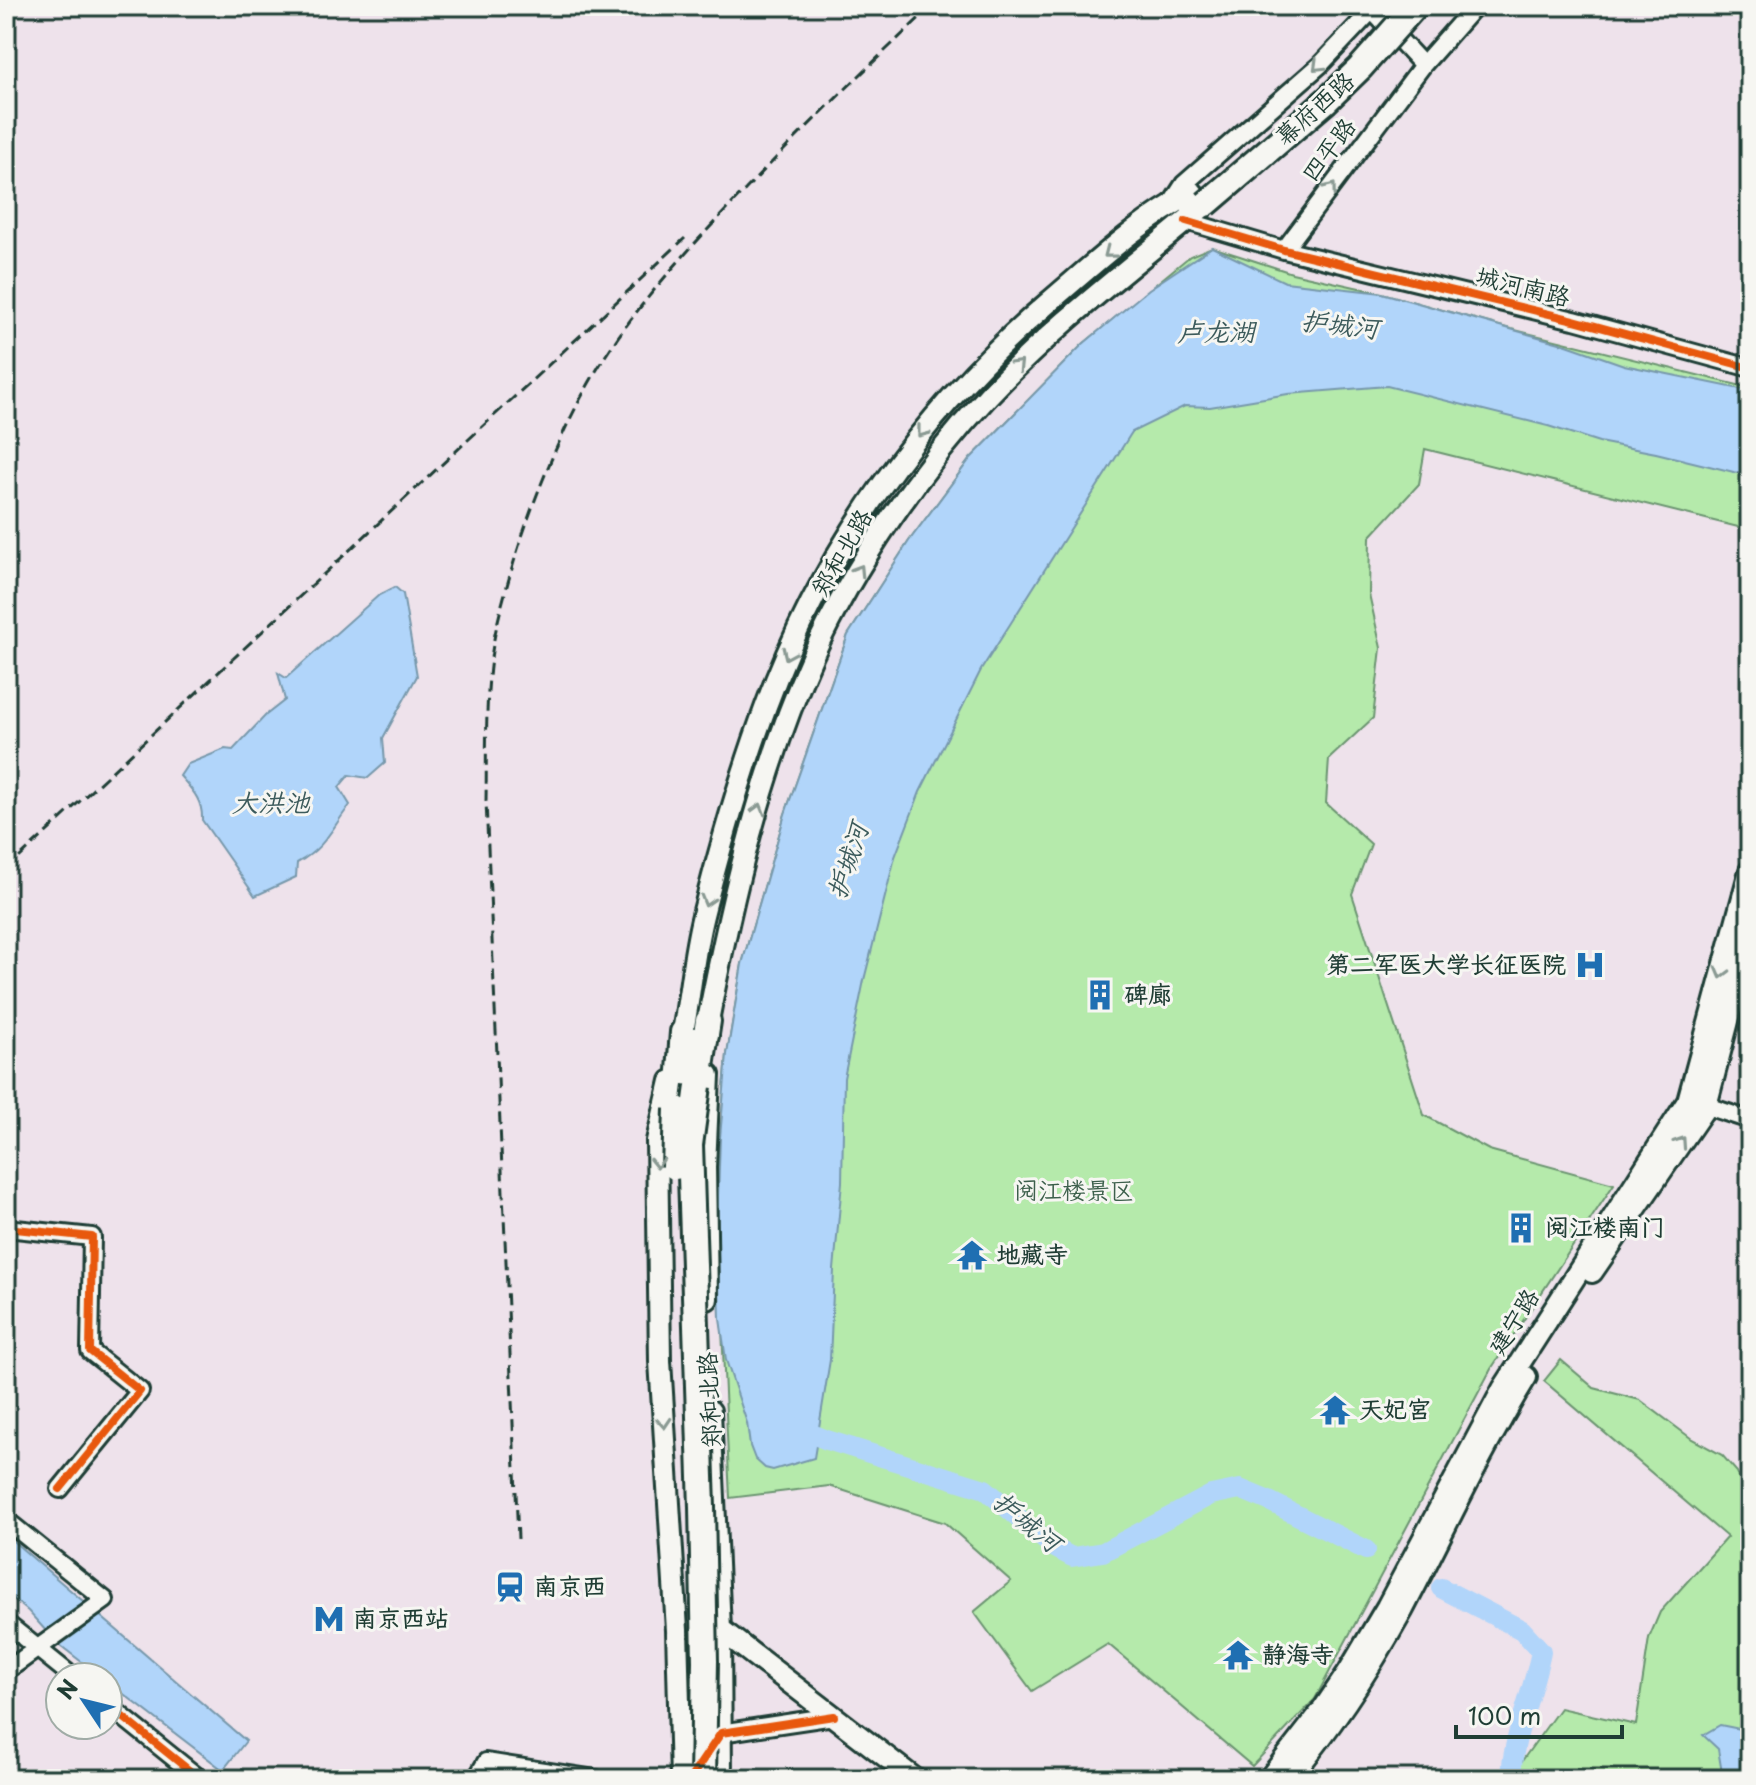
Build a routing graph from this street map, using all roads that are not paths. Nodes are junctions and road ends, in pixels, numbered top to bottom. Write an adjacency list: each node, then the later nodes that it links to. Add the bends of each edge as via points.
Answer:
1 (1397, 6): 6 (highway, 幕府西路, via 1316,93)
2 (1415, 6): 6 (highway, 幕府西路, bridge, via 1326,101)
3 (1475, 6): 5 (street, 四平路)
4 (1370, 8): 5 (street); 7 (street, one-way to 7, via 1320,65 1184,184)
5 (1423, 65): 9 (street, 四平路, one-way to 5)
6 (1199, 198): 7 (main road, 郑和北路); 8 (main road, 郑和北路)
7 (1171, 204): 14 (main road, 郑和北路, one-way to 14, via 1051,301 967,378 905,454 826,574 790,647 750,753 703,917)
8 (1186, 221): 9 (street, 城河南路); 13 (main road, 郑和北路, one-way to 8, via 726,924 771,763 814,654 848,587 893,516 986,397 1092,296)
9 (1284, 250): 10 (street, 城河南路)
10 (1750, 368)
11 (1750, 871): 15 (main road, 建宁路, one-way to 15)
12 (1750, 936): 15 (main road, 建宁路)
13 (708, 1021): 21 (main road, 郑和北路, via 708,1367); 34 (highway, 郑和北路, bridge, via 690,1145 702,1522)
14 (683, 1032): 22 (main road, 郑和北路, one-way to 22, via 657,1141 660,1361); 33 (highway, 郑和北路, bridge, via 674,1143 694,1654)
15 (1697, 1103): 16 (street); 37 (main road, 建宁路, via 1503,1389 1349,1671); 38 (main road, 建宁路, one-way to 15, via 1362,1679 1515,1396)
16 (1750, 1120)
17 (6, 1228): 18 (street, via 92,1237 90,1351 140,1391)
18 (60, 1489)
19 (6, 1520): 23 (street, via 103,1602)
20 (6, 1623): 23 (street)
21 (720, 1629): 22 (main road); 26 (main road); 28 (main road, 郑和北路)
22 (677, 1630): 32 (main road, 郑和北路)
23 (41, 1647): 24 (street); 25 (street)
24 (56, 1661)
25 (6, 1671)
26 (834, 1716): 28 (street); 36 (main road)
27 (124, 1718): 29 (street)
28 (721, 1733): 33 (street); 35 (main road, 郑和北路)
29 (200, 1779)
30 (476, 1779): 31 (street, via 486,1762)
31 (596, 1779)
32 (681, 1779)
33 (692, 1779)
34 (703, 1779)
35 (721, 1779)
36 (915, 1779)
37 (1269, 1779)
38 (1288, 1779)

